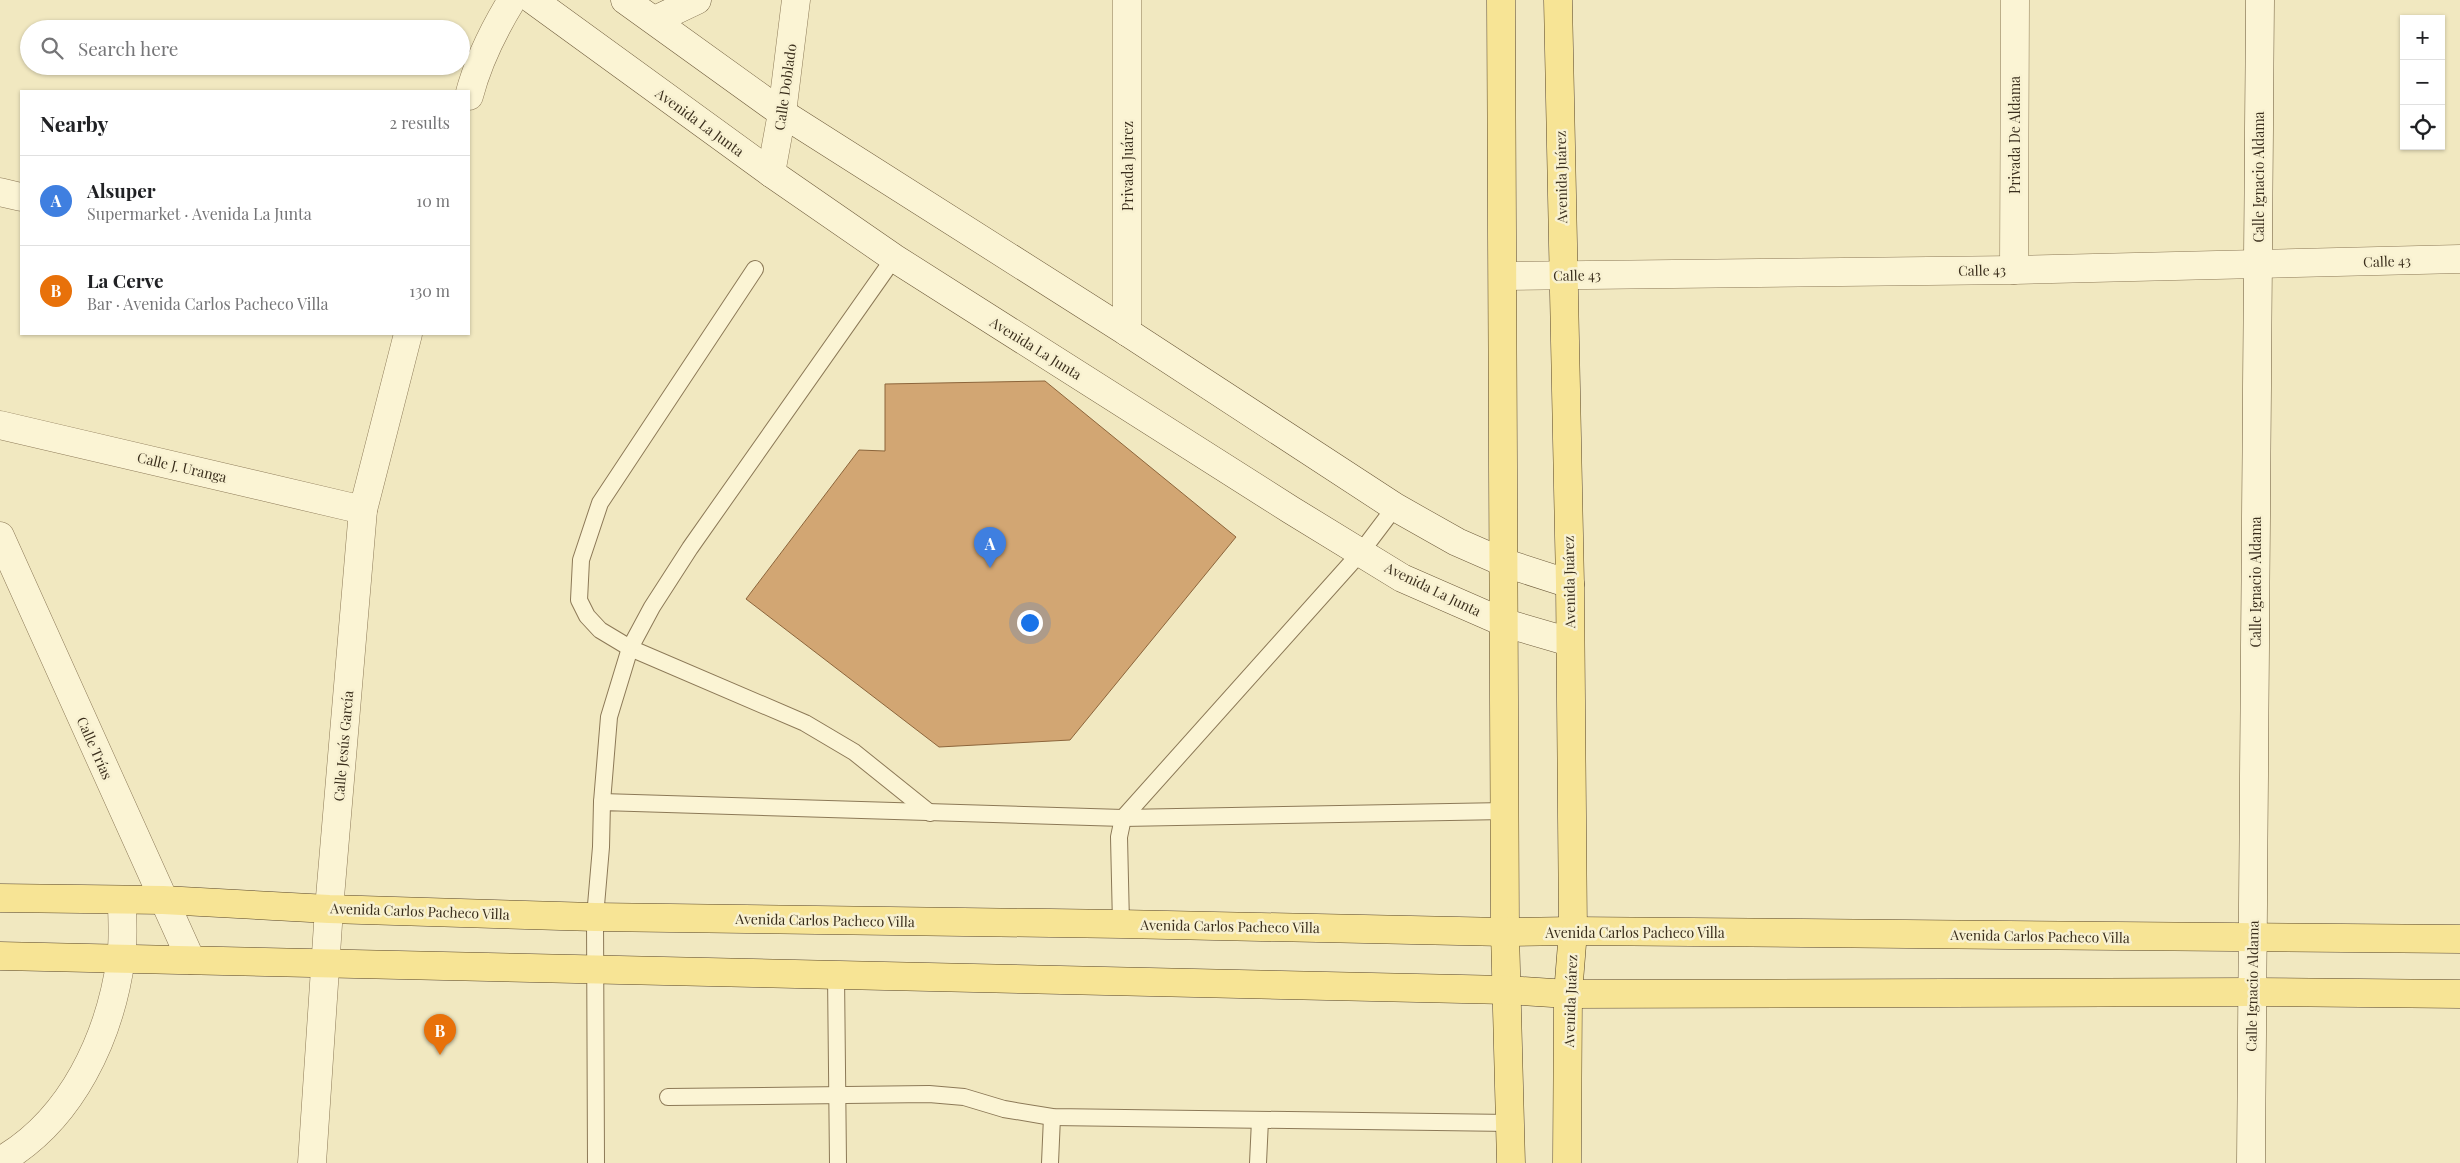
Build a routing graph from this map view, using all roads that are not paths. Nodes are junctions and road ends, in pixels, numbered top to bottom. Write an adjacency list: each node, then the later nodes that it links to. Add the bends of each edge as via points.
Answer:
1 (512, 0): 12 (street, via 491,35)
2 (532, 0): 14 (street, Avenida La Junta)
3 (625, 0): 11 (street)
4 (697, 0): 11 (street)
5 (796, 0): 13 (street, Calle Doblado)
6 (1127, 0): 24 (street, Privada Juárez)
7 (1501, 0): 23 (main road)
8 (1558, 0): 22 (main road, Avenida Juárez)
9 (2015, 0): 21 (street, Privada De Aldama)
10 (2260, 0): 19 (street, Calle Ignacio Aldama)
11 (654, 20): 13 (street)
12 (470, 92)
13 (782, 113): 14 (street, Calle Doblado); 24 (street)
14 (771, 173): 17 (street, Avenida La Junta)
15 (0, 192): 16 (street)
16 (20, 197)
17 (894, 258): 30 (street, Avenida La Junta); 35 (lane, via 690,548)
18 (2460, 258): 19 (street, Calle 43)
19 (2258, 265): 21 (street, Calle 43); 48 (street, Calle Ignacio Aldama)
20 (755, 269): 35 (lane, via 600,503 582,560 578,600 600,630)
21 (2014, 270): 22 (street, Calle 43)
22 (1563, 275): 23 (street, Calle 43); 32 (main road, Avenida Juárez)
23 (1503, 276): 31 (main road)
24 (1126, 332): 27 (street)
25 (408, 335): 28 (street, Calle Jesús García)
26 (0, 424): 28 (street, Calle J. Uranga)
27 (1395, 507): 30 (lane); 31 (street, via 1457,542)
28 (363, 510): 43 (street, Calle Jesús García)
29 (0, 536): 42 (street, Calle Trías)
30 (1361, 552): 33 (street, Avenida La Junta, via 1402,578); 39 (lane)
31 (1505, 564): 32 (street); 33 (main road)
32 (1570, 584): 34 (main road, Avenida Juárez)
33 (1505, 623): 34 (street, Avenida La Junta); 37 (main road)
34 (1570, 642): 46 (main road, Avenida Juárez)
35 (630, 648): 36 (lane, via 609,717); 38 (lane, via 805,723 854,752)
36 (602, 802): 38 (lane); 44 (lane)
37 (1505, 811): 39 (lane); 47 (main road)
38 (930, 813): 39 (lane)
39 (1123, 818): 45 (lane, via 1119,836)
40 (0, 898): 41 (main road, Avenida Carlos Pacheco Villa)
41 (122, 900): 42 (main road, Avenida Carlos Pacheco Villa); 51 (street)
42 (163, 900): 43 (main road, Avenida Carlos Pacheco Villa); 52 (street, Calle Trías)
43 (329, 908): 44 (main road, Avenida Carlos Pacheco Villa); 53 (street, Calle Jesús García)
44 (595, 917): 45 (main road, Avenida Carlos Pacheco Villa); 54 (lane)
45 (1120, 924): 47 (main road, Avenida Carlos Pacheco Villa)
46 (1573, 931): 47 (main road, Avenida Carlos Pacheco Villa); 48 (main road, Avenida Carlos Pacheco Villa); 58 (main road, Avenida Juárez)
47 (1505, 932): 56 (main road)
48 (2253, 938): 49 (main road, Avenida Carlos Pacheco Villa); 57 (street, Calle Ignacio Aldama)
49 (2460, 939)
50 (0, 956): 51 (main road)
51 (121, 957): 52 (main road); 65 (street, via 107,1019 87,1068 50,1121 30,1141)
52 (192, 960): 53 (main road)
53 (327, 963): 54 (main road); 66 (street, Calle Jesús García)
54 (595, 969): 55 (main road); 67 (lane)
55 (836, 974): 56 (main road); 60 (lane)
56 (1506, 990): 58 (main road); 64 (main road)
57 (2252, 992): 58 (main road); 59 (main road); 73 (street, Calle Ignacio Aldama)
58 (1568, 994): 72 (main road, Avenida Juárez)
59 (2460, 994)
60 (836, 1094): 61 (lane); 62 (lane, via 964,1097 1004,1110); 68 (lane)
61 (668, 1096)
62 (1052, 1117): 63 (lane); 69 (lane)
63 (1260, 1120): 64 (lane); 70 (lane)
64 (1510, 1123): 71 (main road)
65 (0, 1161)
66 (312, 1163)
67 (596, 1163)
68 (838, 1163)
69 (1050, 1163)
70 (1258, 1163)
71 (1511, 1163)
72 (1566, 1163)
73 (2251, 1163)

